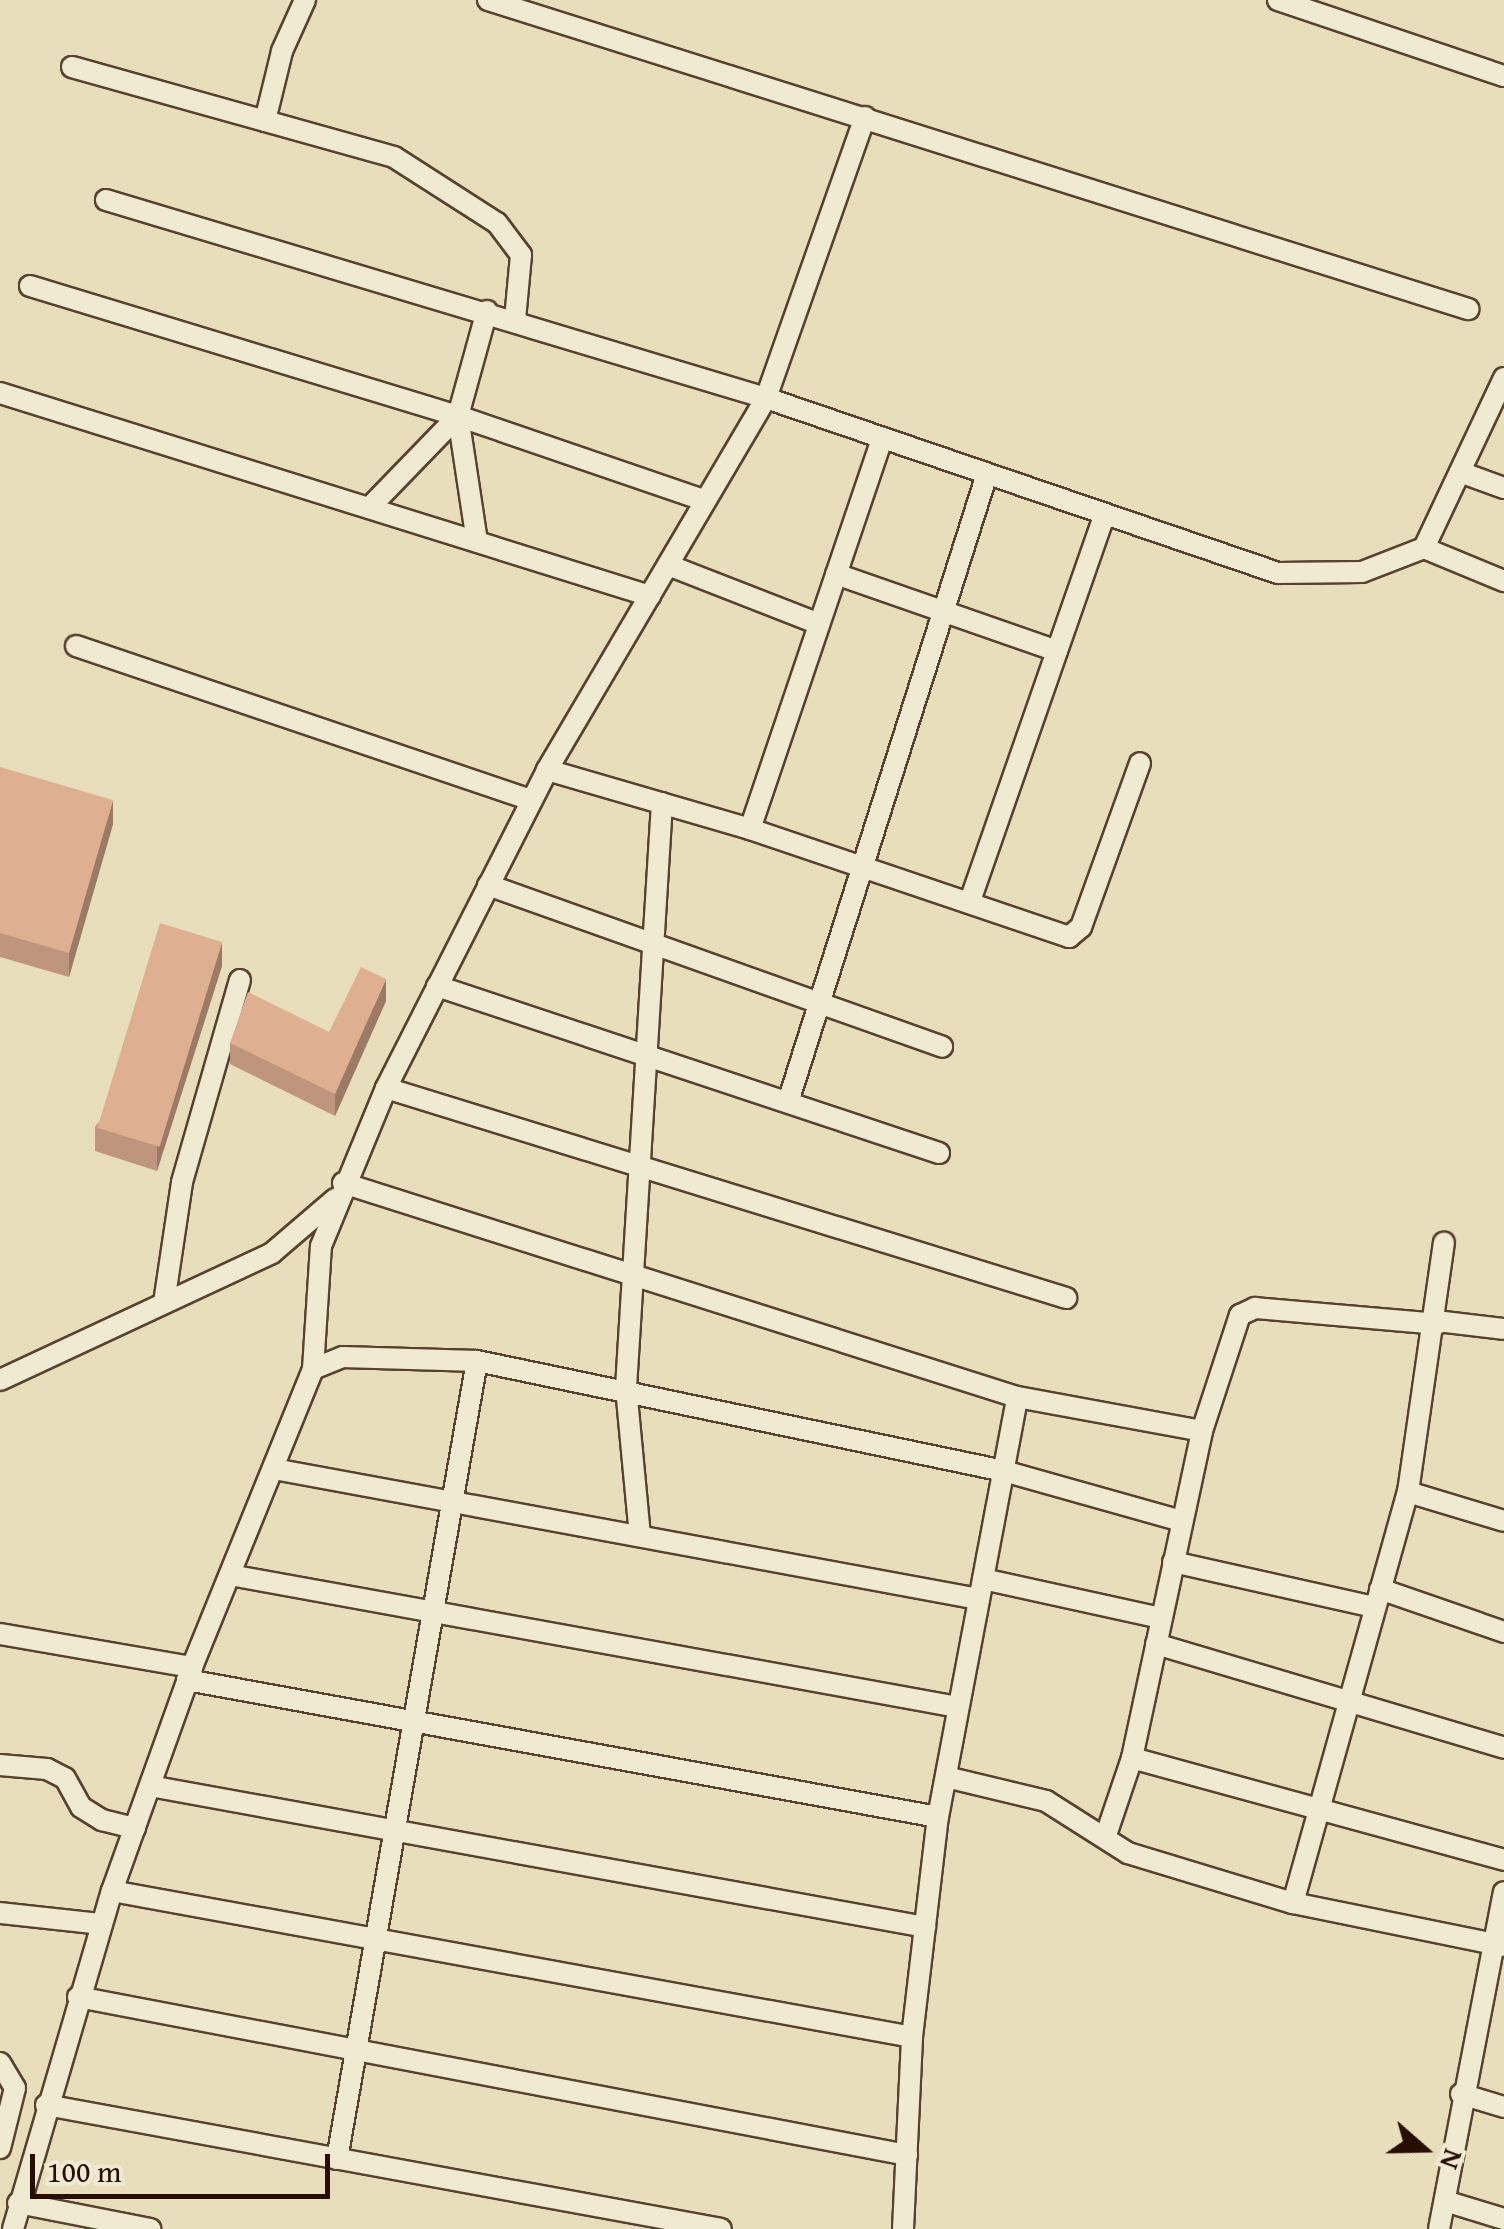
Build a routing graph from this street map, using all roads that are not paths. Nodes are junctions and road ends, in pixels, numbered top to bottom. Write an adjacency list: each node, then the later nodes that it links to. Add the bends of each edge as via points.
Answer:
1 (305, 0): 7 (street, via 282,51)
2 (488, 0): 6 (street)
3 (1278, 0): 5 (street)
4 (72, 67): 7 (street)
5 (1504, 76)
6 (865, 117): 10 (street); 15 (street)
7 (265, 121): 12 (street, via 394,157 497,222 521,255)
8 (106, 200): 11 (street)
9 (30, 286): 16 (street)
10 (1468, 309)
11 (487, 311): 12 (street); 16 (street)
12 (515, 320): 15 (street)
13 (1504, 378): 18 (street)
14 (0, 393): 22 (street)
15 (766, 398): 17 (street); 21 (street)
16 (458, 416): 21 (street); 22 (street); 24 (street)
17 (882, 438): 19 (street); 27 (street)
18 (1460, 472): 20 (street); 25 (street)
19 (987, 474): 23 (street); 30 (street)
20 (1504, 488)
21 (704, 500): 26 (street)
22 (369, 508): 24 (street)
23 (1105, 514): 25 (street, via 1278,573 1362,572); 33 (street)
24 (477, 542): 29 (street)
25 (1424, 548): 28 (street)
26 (668, 565): 29 (street); 31 (street)
27 (836, 574): 30 (street); 31 (street)
28 (1504, 582)
29 (650, 596): 35 (street)
30 (942, 611): 33 (street); 39 (street)
31 (819, 624): 38 (street)
32 (76, 646): 36 (street)
33 (1057, 651): 41 (street)
34 (1140, 763): 41 (street, via 1081,928 1059,937)
35 (547, 770): 36 (street); 37 (street)
36 (531, 800): 40 (street)
37 (662, 803): 38 (street); 42 (street)
38 (750, 828): 39 (street)
39 (862, 865): 41 (street); 45 (street)
40 (488, 885): 42 (street); 44 (street)
41 (970, 901)
42 (654, 944): 45 (street); 47 (street)
43 (240, 980): 56 (street, via 182,1182)
44 (437, 986): 47 (street); 48 (street)
45 (821, 1004): 46 (street); 49 (street)
46 (942, 1047)
47 (644, 1054): 49 (street); 51 (street)
48 (386, 1088): 51 (street); 52 (street)
49 (788, 1102): 50 (street)
50 (939, 1152)
51 (638, 1170): 54 (street); 55 (street)
52 (339, 1190): 54 (street); 56 (street, via 272,1253); 60 (street, via 320,1246)
53 (1444, 1243): 57 (street)
54 (634, 1278): 62 (street); 63 (street)
55 (1066, 1298)
56 (164, 1303): 61 (street)
57 (1437, 1323): 58 (street); 64 (street, via 1255,1308 1230,1332); 67 (street)
58 (1504, 1329)
59 (477, 1362): 60 (street, via 343,1357); 62 (street); 68 (street)
60 (313, 1369): 65 (street)
61 (0, 1380)
62 (626, 1388): 66 (street); 71 (street)
63 (1018, 1397): 64 (street); 66 (street)
64 (1202, 1431): 70 (street)
65 (274, 1469): 68 (street); 73 (street)
66 (1004, 1470): 70 (street); 74 (street)
67 (1408, 1492): 69 (street); 75 (street)
68 (452, 1502): 71 (street); 76 (street)
69 (1504, 1521)
70 (1182, 1522): 72 (street)
71 (640, 1536): 74 (street)
72 (1173, 1562): 75 (street); 77 (street)
73 (230, 1575): 76 (street); 81 (street)
74 (981, 1589): 77 (street); 83 (street)
75 (1378, 1598): 78 (street); 82 (street)
76 (433, 1612): 83 (street); 84 (street)
77 (1161, 1618): 80 (street)
78 (1504, 1632)
79 (0, 1634): 81 (street)
80 (1156, 1644): 82 (street); 86 (street)
81 (190, 1673): 84 (street); 89 (street)
82 (1348, 1702): 85 (street); 90 (street)
83 (958, 1707): 88 (street)
84 (416, 1722): 91 (street); 93 (street)
85 (1504, 1748)
86 (1132, 1758): 90 (street); 94 (street)
87 (0, 1765): 92 (street, via 47,1769 65,1778 92,1814)
88 (946, 1777): 91 (street); 94 (street, via 1046,1802)
89 (150, 1786): 92 (street); 93 (street)
90 (1318, 1807): 95 (street); 98 (street)
91 (938, 1817): 101 (street)
92 (135, 1828): 96 (street)
93 (395, 1834): 101 (street); 102 (street)
94 (1106, 1835): 98 (street, via 1128,1854)
95 (1504, 1860)
96 (112, 1891): 100 (street); 102 (street)
97 (1504, 1892): 103 (street)
98 (1292, 1904): 103 (street)
99 (0, 1913): 100 (street)
100 (102, 1924): 104 (street)
101 (925, 1927): 105 (street)
102 (375, 1942): 105 (street); 106 (street)
103 (1499, 1947): 108 (street)
104 (78, 1997): 106 (street); 109 (street)
105 (912, 2037): 112 (street)
106 (352, 2048): 112 (street); 113 (street)
107 (0, 2063): 111 (street, via 15,2088)
108 (1461, 2094): 110 (street); 114 (street)
109 (46, 2105): 113 (street); 115 (street)
110 (1504, 2107)
111 (0, 2148)
112 (907, 2154): 120 (street)
113 (337, 2158): 119 (street)
114 (1445, 2201): 116 (street); 121 (street)
115 (18, 2203): 117 (street); 118 (street)
116 (1504, 2220)
117 (13, 2229)
118 (150, 2229)
119 (721, 2229)
120 (903, 2229)
121 (1439, 2229)

